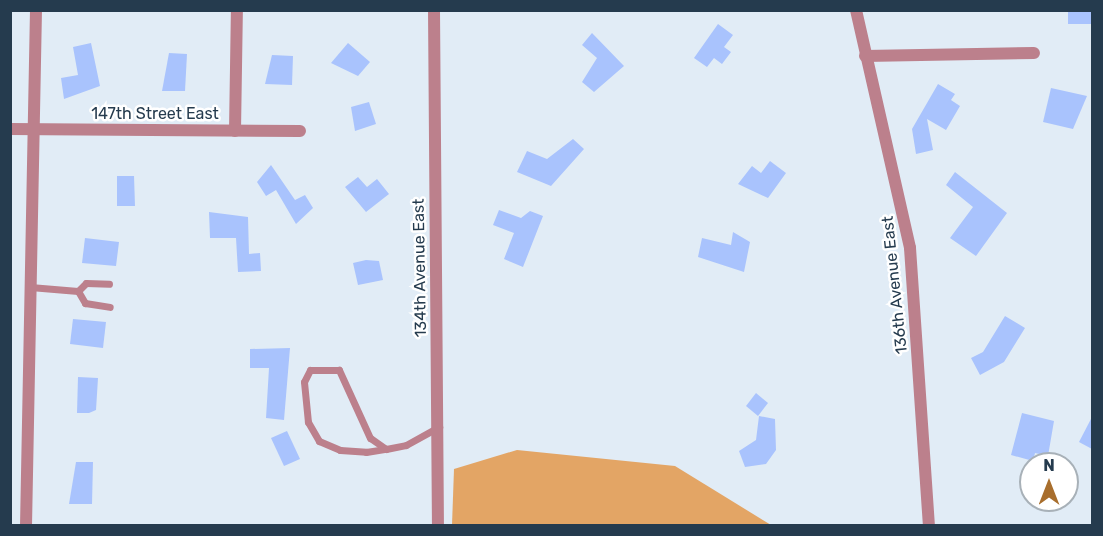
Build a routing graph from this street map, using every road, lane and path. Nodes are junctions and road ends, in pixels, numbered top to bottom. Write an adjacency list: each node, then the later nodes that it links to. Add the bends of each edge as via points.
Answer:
1 (36, 10): 8 (street)
2 (237, 10): 9 (street)
3 (434, 10): 15 (street, 134th Avenue East)
4 (856, 10): 6 (street, 136th Avenue East)
5 (1034, 53): 6 (street)
6 (865, 56): 19 (street, 136th Avenue East, via 910,248)
7 (10, 129): 8 (street, 147th Street East)
8 (34, 129): 9 (street, 147th Street East); 12 (street)
9 (235, 131): 10 (street, 147th Street East)
10 (300, 131)
11 (109, 284): 13 (lane, via 86,283)
12 (30, 287): 13 (lane); 17 (street)
13 (78, 291): 14 (lane, via 85,303)
14 (110, 307)
15 (439, 428): 16 (lane); 18 (street, 134th Avenue East)
16 (386, 449): 16 (lane, via 340,450 320,441 303,400 310,370 339,370 370,438)
17 (26, 525)
18 (438, 525)
19 (929, 525)

